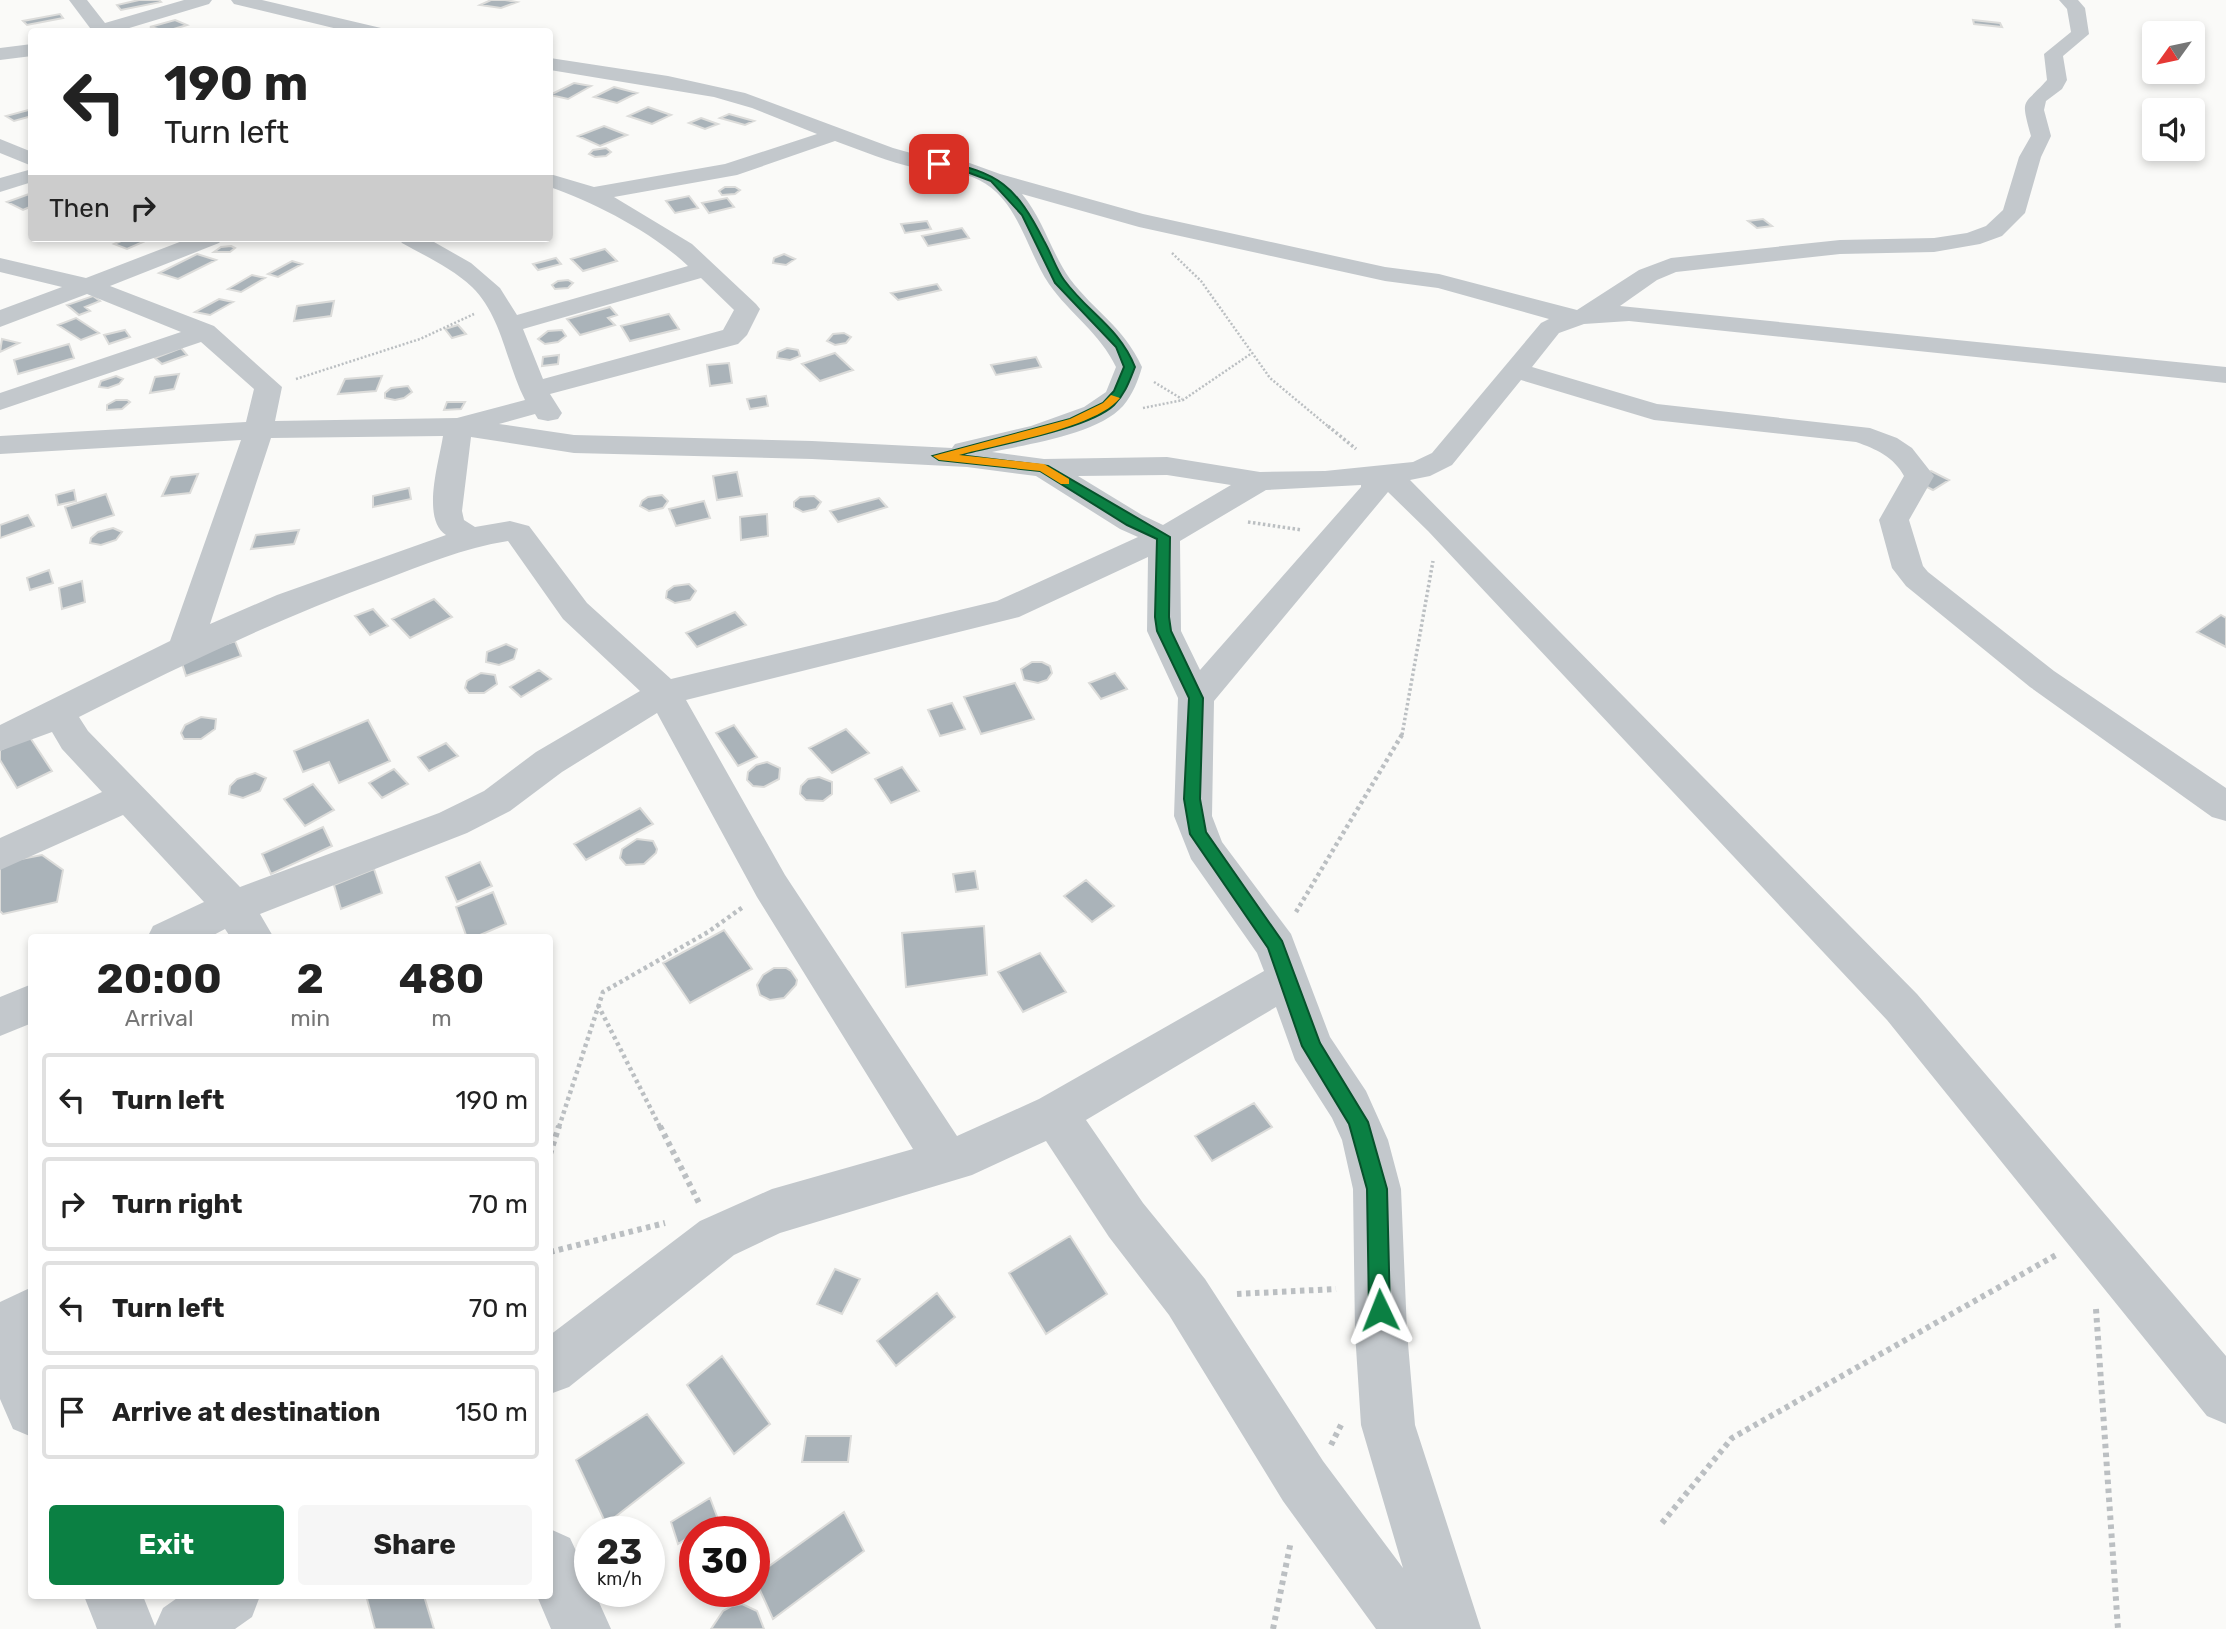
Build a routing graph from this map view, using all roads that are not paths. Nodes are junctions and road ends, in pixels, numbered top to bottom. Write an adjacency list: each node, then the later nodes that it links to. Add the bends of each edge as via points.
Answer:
1 (78, 0): 5 (street)
2 (203, 0): 6 (street)
3 (240, 0): 7 (street)
4 (2068, 0): 25 (street, via 2076,8 2080,34 2053,54 2057,80 2038,99 2034,110 2041,136 2030,157 2014,214 1994,231 1948,244 1840,247 1671,265)
5 (96, 28)
6 (108, 28)
7 (358, 28)
8 (28, 50): 9 (street)
9 (0, 54)
10 (553, 64): 11 (street, via 725,94)
11 (836, 134): 15 (street, via 911,160 960,167); 18 (street, via 729,170)
12 (0, 145): 13 (street)
13 (28, 158)
14 (28, 176): 17 (street)
15 (995, 179): 25 (street, via 1139,220 1385,274 1439,281); 37 (street, via 1026,214 1059,281 1121,346 1129,367 1119,392 1107,405 1074,421)
16 (553, 181): 18 (street)
17 (0, 186)
18 (593, 194): 22 (street, via 684,249)
19 (200, 242): 23 (street)
20 (417, 242): 24 (street, via 478,279)
21 (0, 265): 23 (street)
22 (706, 269): 24 (street); 30 (street, via 747,309 734,335)
23 (86, 285): 26 (street); 27 (street)
24 (503, 316): 30 (street)
25 (1582, 316): 28 (street, via 1550,328); 29 (street, via 1642,314)
26 (0, 319)
27 (205, 332): 32 (street); 34 (street, via 268,387)
28 (1515, 370): 39 (street, via 1442,459 1420,470); 51 (street, via 1654,412 1860,435 1898,450 1919,476 1894,520 1908,568 1917,579 2042,679)
29 (2226, 375)
30 (537, 397): 33 (street); 35 (street)
31 (0, 402): 32 (street)
32 (45, 415): 34 (street, via 129,439); 36 (street)
33 (458, 427): 34 (street); 35 (street); 42 (street, via 447,511 450,524)
34 (259, 430): 45 (street)
35 (574, 444): 37 (street)
36 (0, 445)
37 (939, 456): 38 (street)
38 (1044, 468): 40 (street, via 1167,466); 41 (street)
39 (1381, 475): 40 (street); 47 (street, via 1376,488 1338,535); 64 (street, via 1439,524 1902,1007)
40 (1260, 481): 43 (street)
41 (1097, 500): 43 (street); 44 (street)
42 (470, 537): 45 (street, via 289,603); 46 (street, via 518,533 575,611)
43 (1164, 537): 44 (street); 47 (street, via 1164,631)
44 (1100, 565): 46 (street, via 1007,609)
45 (185, 648): 48 (street)
46 (664, 693): 53 (street, via 549,762 497,801); 59 (street, via 771,887)
47 (1196, 698): 55 (street, via 1192,799 1198,834)
48 (58, 712): 49 (street); 50 (street, via 75,740)
49 (0, 738)
50 (129, 796): 52 (street); 53 (street)
51 (2226, 807)
52 (0, 855)
53 (243, 922): 54 (street)
54 (186, 934)
55 (1281, 962): 58 (street); 69 (street, via 1311,1046 1350,1106 1365,1140 1377,1189 1388,1425)
56 (28, 1004): 57 (street)
57 (0, 1017)
58 (1055, 1114): 59 (street); 69 (street, via 1126,1220 1187,1297 1303,1481)
59 (947, 1161): 63 (street, via 772,1212 717,1238)
60 (28, 1314): 61 (street)
61 (0, 1331)
62 (0, 1338): 65 (street)
63 (553, 1366)
64 (2226, 1397)
65 (28, 1401)
66 (553, 1566): 72 (street)
67 (114, 1599): 70 (street)
68 (227, 1599): 71 (street)
69 (1414, 1626)
70 (127, 1629)
71 (184, 1629)
72 (581, 1629)

